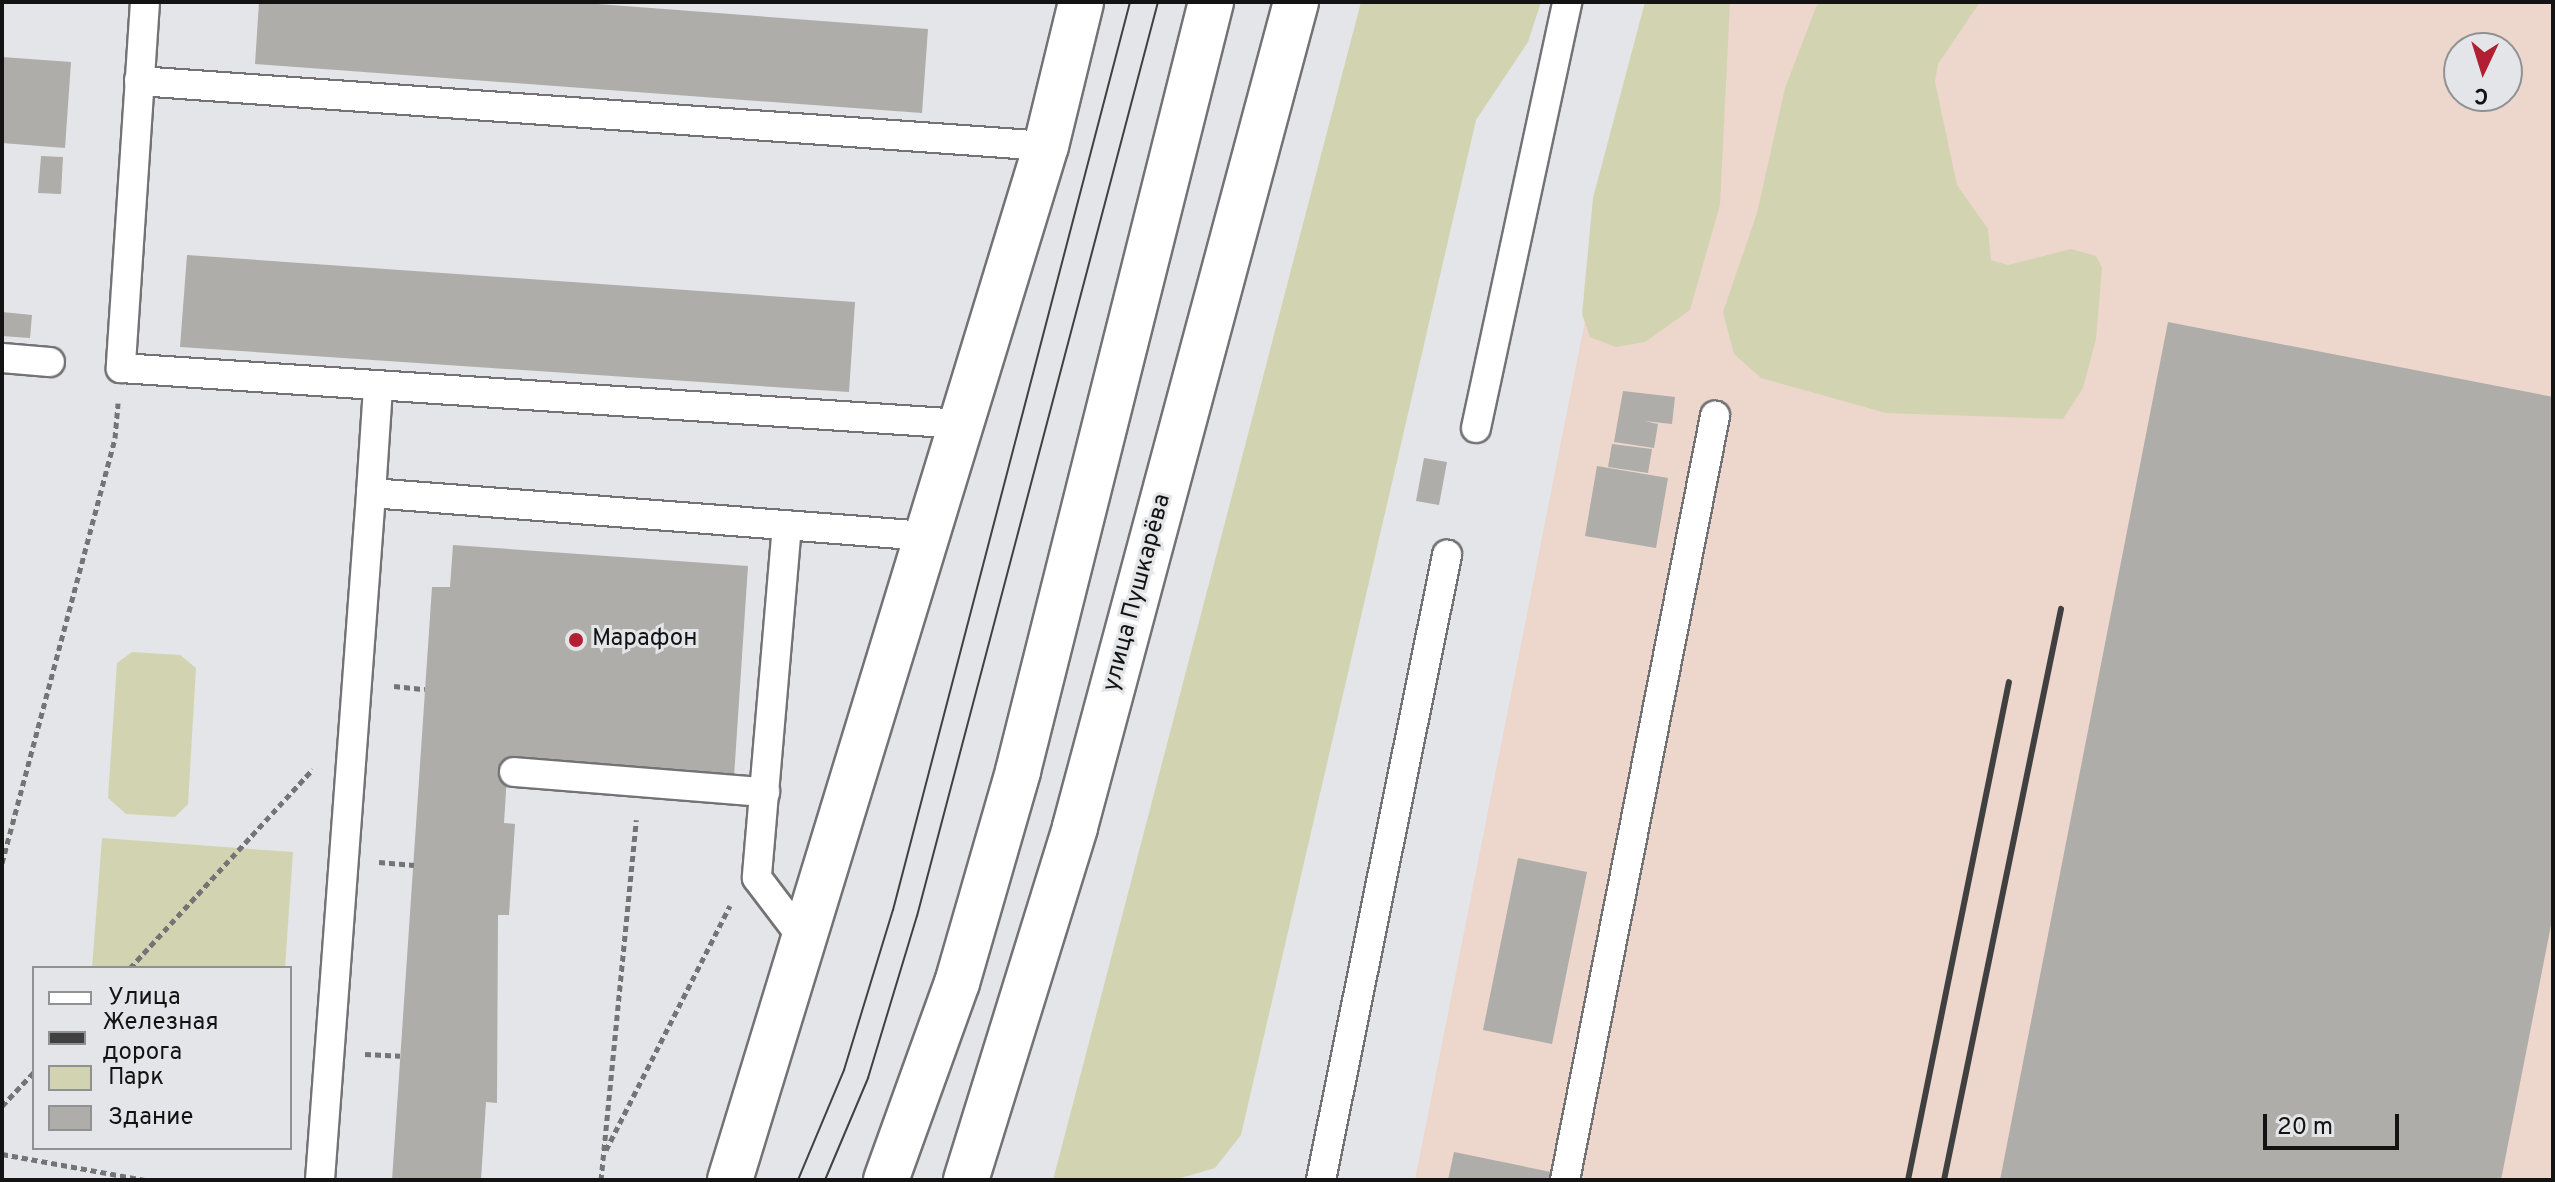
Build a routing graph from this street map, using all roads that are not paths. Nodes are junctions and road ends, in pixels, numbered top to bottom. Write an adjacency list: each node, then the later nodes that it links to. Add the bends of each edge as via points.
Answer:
1 (145, 2): 6 (lane)
2 (1081, 2): 7 (main road)
3 (1211, 2): 23 (main road, via 1018,771 957,983)
4 (1296, 2): 24 (main road, улица Пушкарёва, via 1075,827)
5 (1567, 2): 13 (lane)
6 (139, 81): 7 (lane); 10 (lane, via 121,368)
7 (1046, 146): 12 (main road)
8 (2, 358): 9 (lane)
9 (50, 362)
10 (378, 387): 12 (lane); 14 (lane)
11 (1715, 416): 26 (lane)
12 (961, 424): 16 (main road)
13 (1476, 428)
14 (371, 493): 15 (lane); 21 (lane)
15 (787, 525): 16 (lane); 19 (lane)
16 (926, 536): 20 (main road)
17 (1447, 555): 25 (lane)
18 (514, 772): 19 (lane)
19 (765, 792): 20 (lane, via 757,878)
20 (804, 940): 22 (main road)
21 (320, 1180)
22 (730, 1180)
23 (886, 1180)
24 (966, 1180)
25 (1321, 1180)
26 (1565, 1180)

